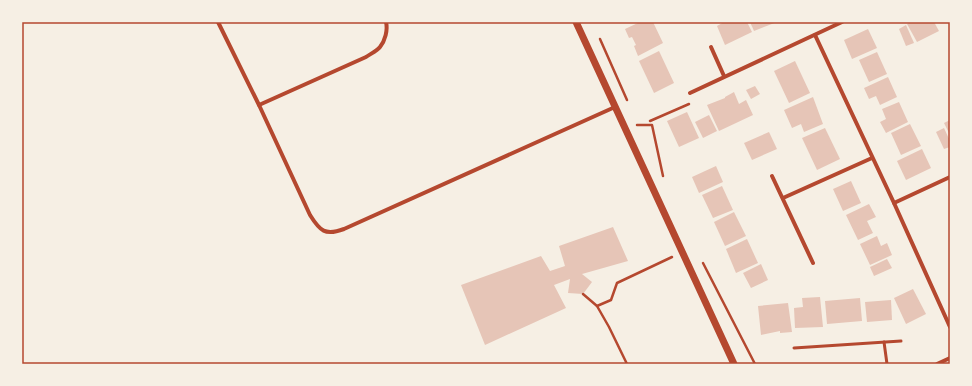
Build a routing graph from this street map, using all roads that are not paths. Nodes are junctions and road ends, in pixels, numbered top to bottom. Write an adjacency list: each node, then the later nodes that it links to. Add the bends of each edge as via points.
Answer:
1 (218, 22): 9 (street)
2 (386, 22): 9 (street, via 385,36 380,48 366,57)
3 (576, 22): 10 (street)
4 (842, 22): 5 (street)
5 (815, 35): 7 (street); 11 (street)
6 (711, 47): 7 (street)
7 (724, 76): 8 (street)
8 (690, 93)
9 (259, 105): 10 (street, via 310,215 318,228 333,233)
10 (615, 107): 22 (street)
11 (872, 158): 14 (street); 15 (street)
12 (772, 176): 14 (street)
13 (950, 177): 15 (street)
14 (782, 198): 16 (street)
15 (894, 203): 17 (street)
16 (813, 263)
17 (950, 327)
18 (901, 341): 19 (lane)
19 (884, 342): 20 (lane); 23 (lane)
20 (794, 348)
21 (950, 358): 24 (street)
22 (734, 364)
23 (887, 364)
24 (937, 364)

